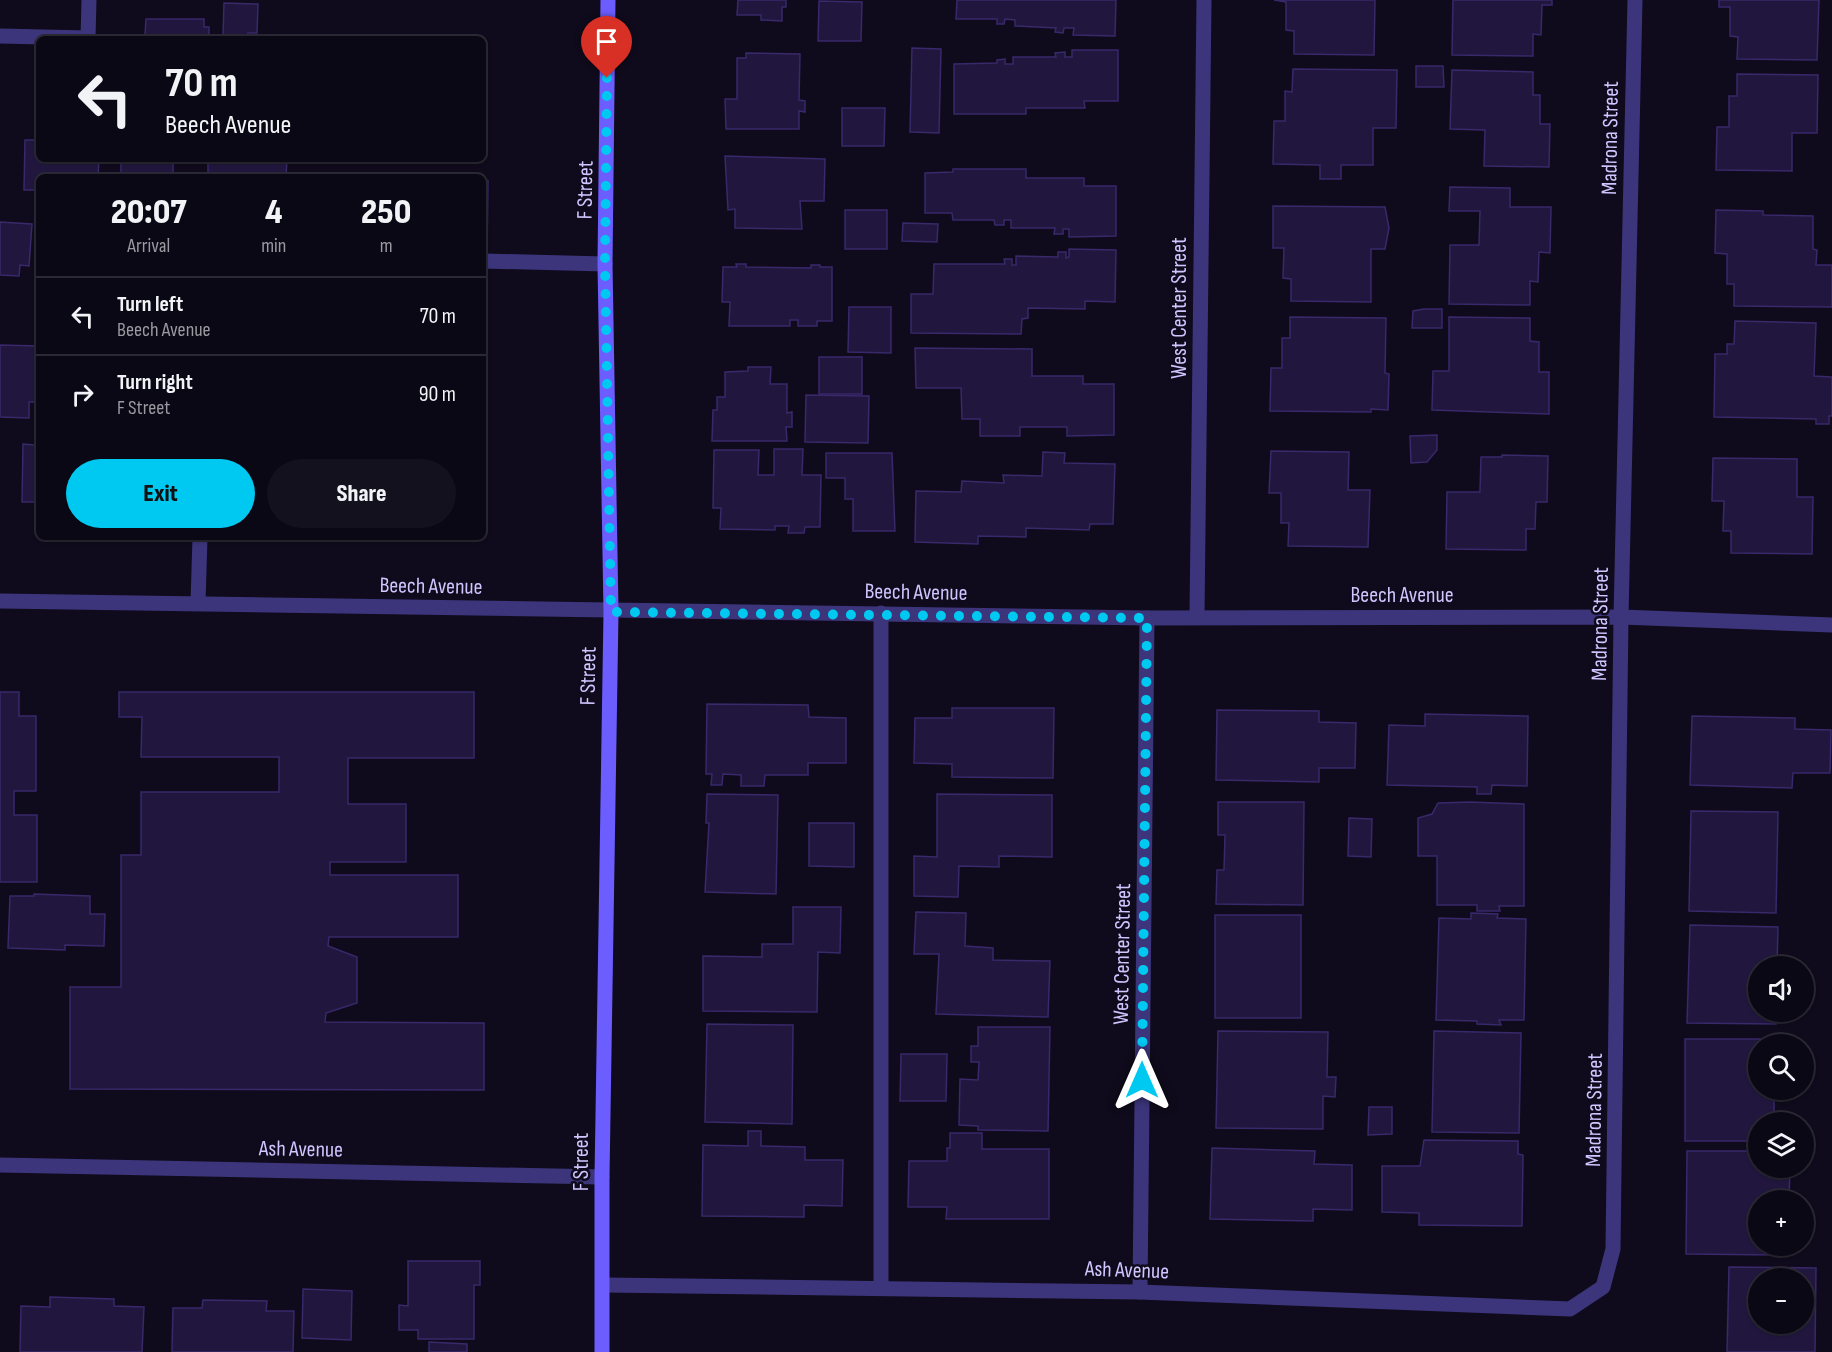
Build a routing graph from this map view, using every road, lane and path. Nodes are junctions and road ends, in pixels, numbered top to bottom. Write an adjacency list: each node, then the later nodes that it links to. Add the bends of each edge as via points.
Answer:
1 (89, 0): 6 (street)
2 (608, 0): 9 (main road, F Street)
3 (1204, 0): 15 (street, West Center Street)
4 (1635, 0): 16 (street, Madrona Street)
5 (0, 36): 7 (street)
6 (88, 36)
7 (36, 37)
8 (486, 261): 9 (street)
9 (605, 264): 13 (main road, F Street)
10 (200, 540): 12 (street)
11 (0, 601): 12 (street, Beech Avenue)
12 (198, 603): 13 (street, Beech Avenue)
13 (611, 612): 14 (street, Beech Avenue); 20 (main road, F Street)
14 (881, 613): 17 (street, Beech Avenue); 23 (street)
15 (1197, 616): 16 (street, Beech Avenue); 17 (street, Beech Avenue)
16 (1622, 617): 18 (street, Beech Avenue); 21 (street, Madrona Street)
17 (1147, 618): 24 (street, West Center Street)
18 (1832, 625)
19 (0, 1166): 20 (street, Ash Avenue)
20 (602, 1176): 22 (main road, F Street)
21 (1613, 1249): 24 (street, Ash Avenue, via 1603,1287 1570,1309)
22 (604, 1286): 23 (street, Ash Avenue); 25 (main road, F Street)
23 (881, 1287): 24 (street, Ash Avenue)
24 (1140, 1292)
25 (602, 1352)

